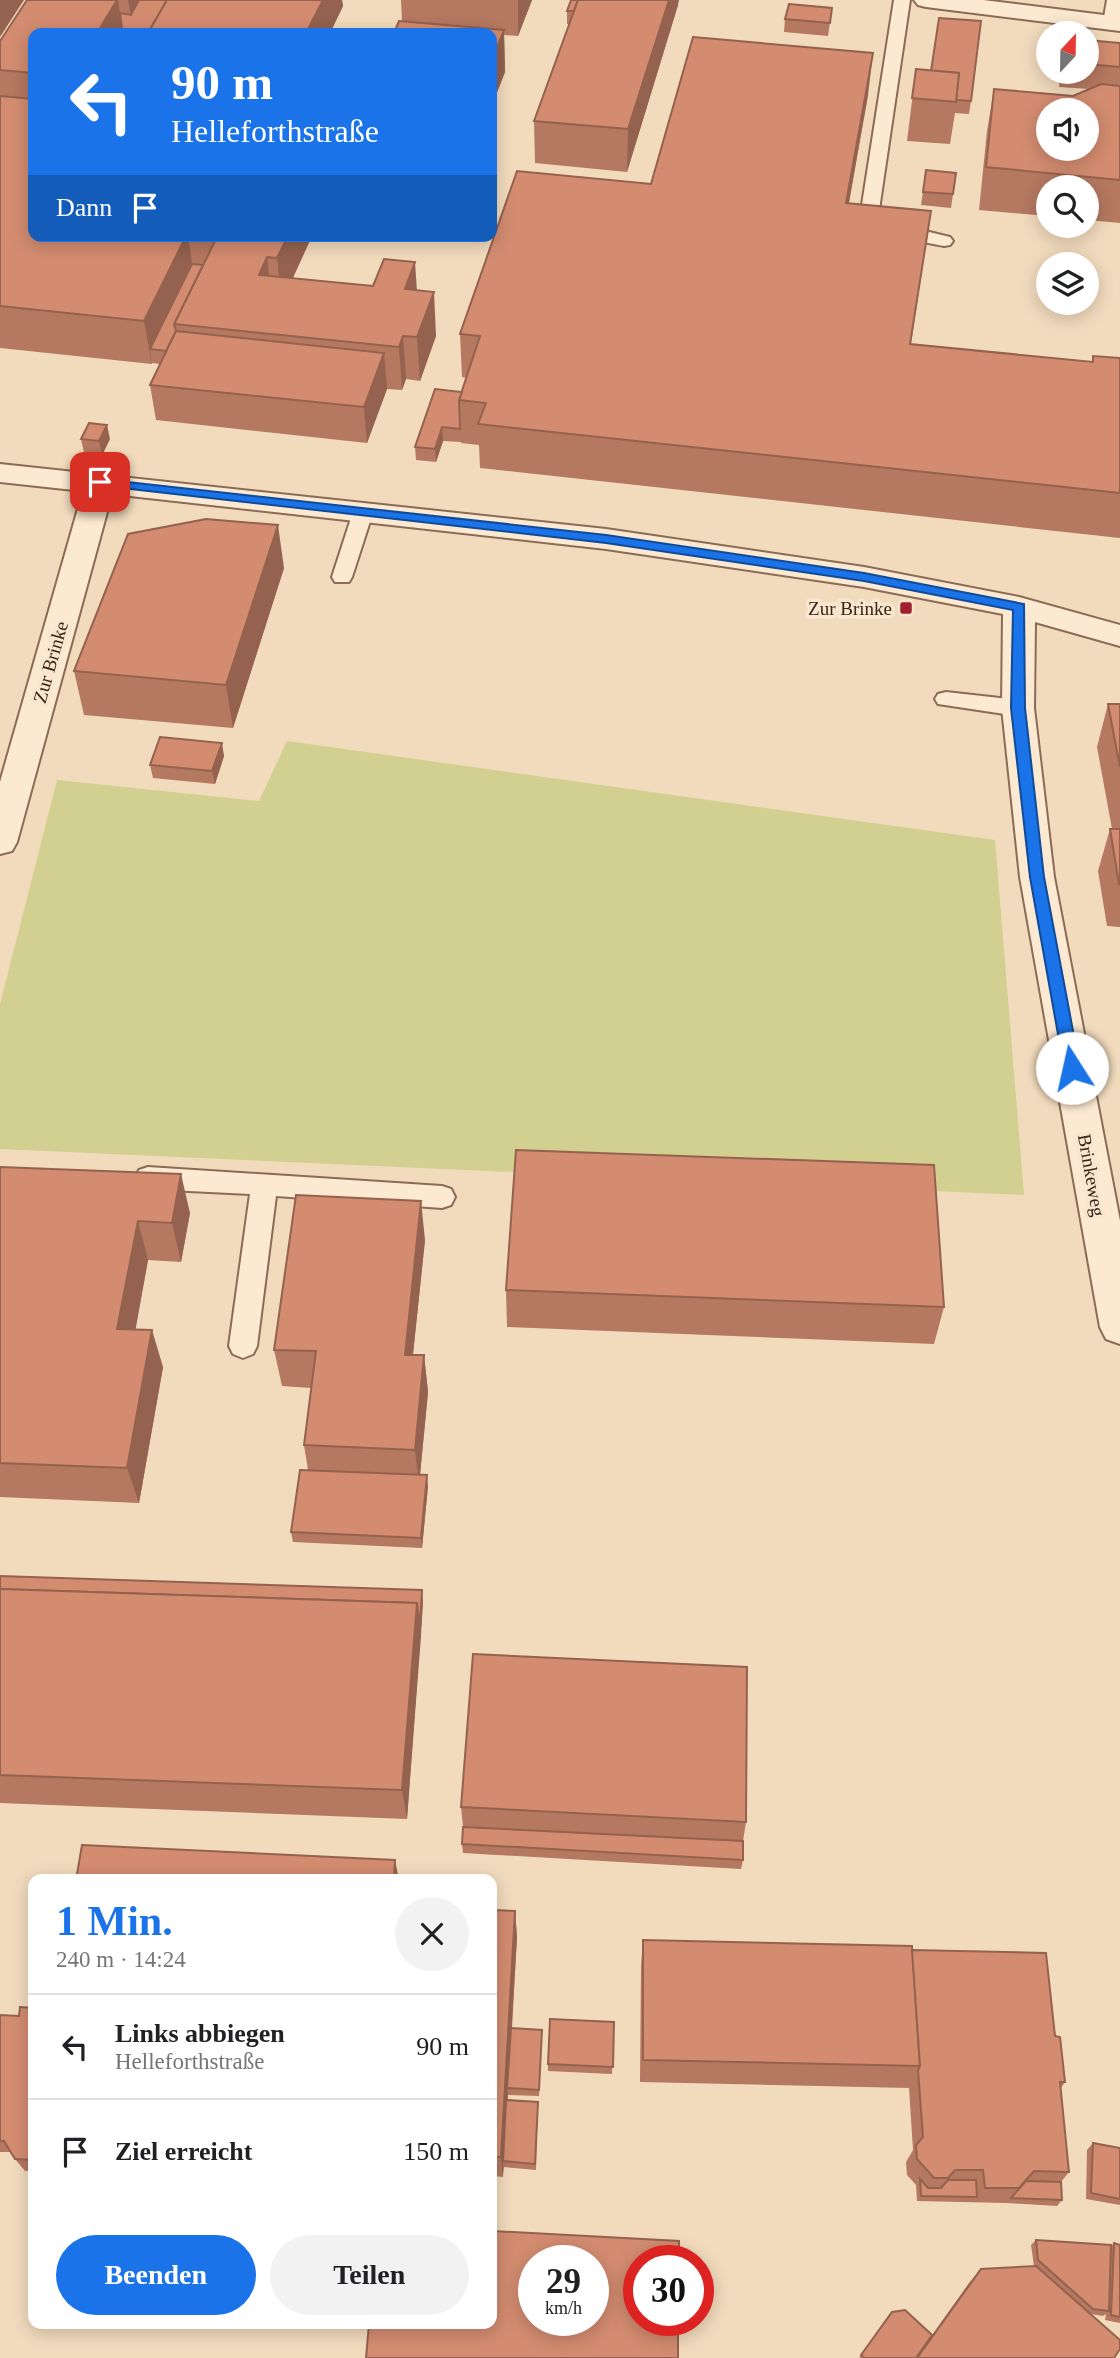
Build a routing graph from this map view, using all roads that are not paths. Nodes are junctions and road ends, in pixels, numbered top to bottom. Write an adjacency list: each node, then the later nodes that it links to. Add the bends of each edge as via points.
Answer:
1 (902, 0): 4 (lane, via 870,211 896,229)
2 (926, 0): 3 (street)
3 (1115, 16)
4 (944, 241)
5 (0, 473): 6 (street)
6 (100, 482): 7 (street); 13 (street, Zur Brinke)
7 (363, 512): 8 (lane); 9 (street, via 620,541 864,577)
8 (342, 577)
9 (1019, 607): 10 (street); 12 (street, Brinkeweg)
10 (1120, 636)
11 (946, 699): 12 (lane)
12 (1018, 708): 17 (street, Brinkeweg, via 1037,877)
13 (0, 842)
14 (119, 1176): 15 (lane)
15 (264, 1184): 16 (lane); 18 (lane)
16 (442, 1197)
17 (1120, 1327)
18 (243, 1346)

